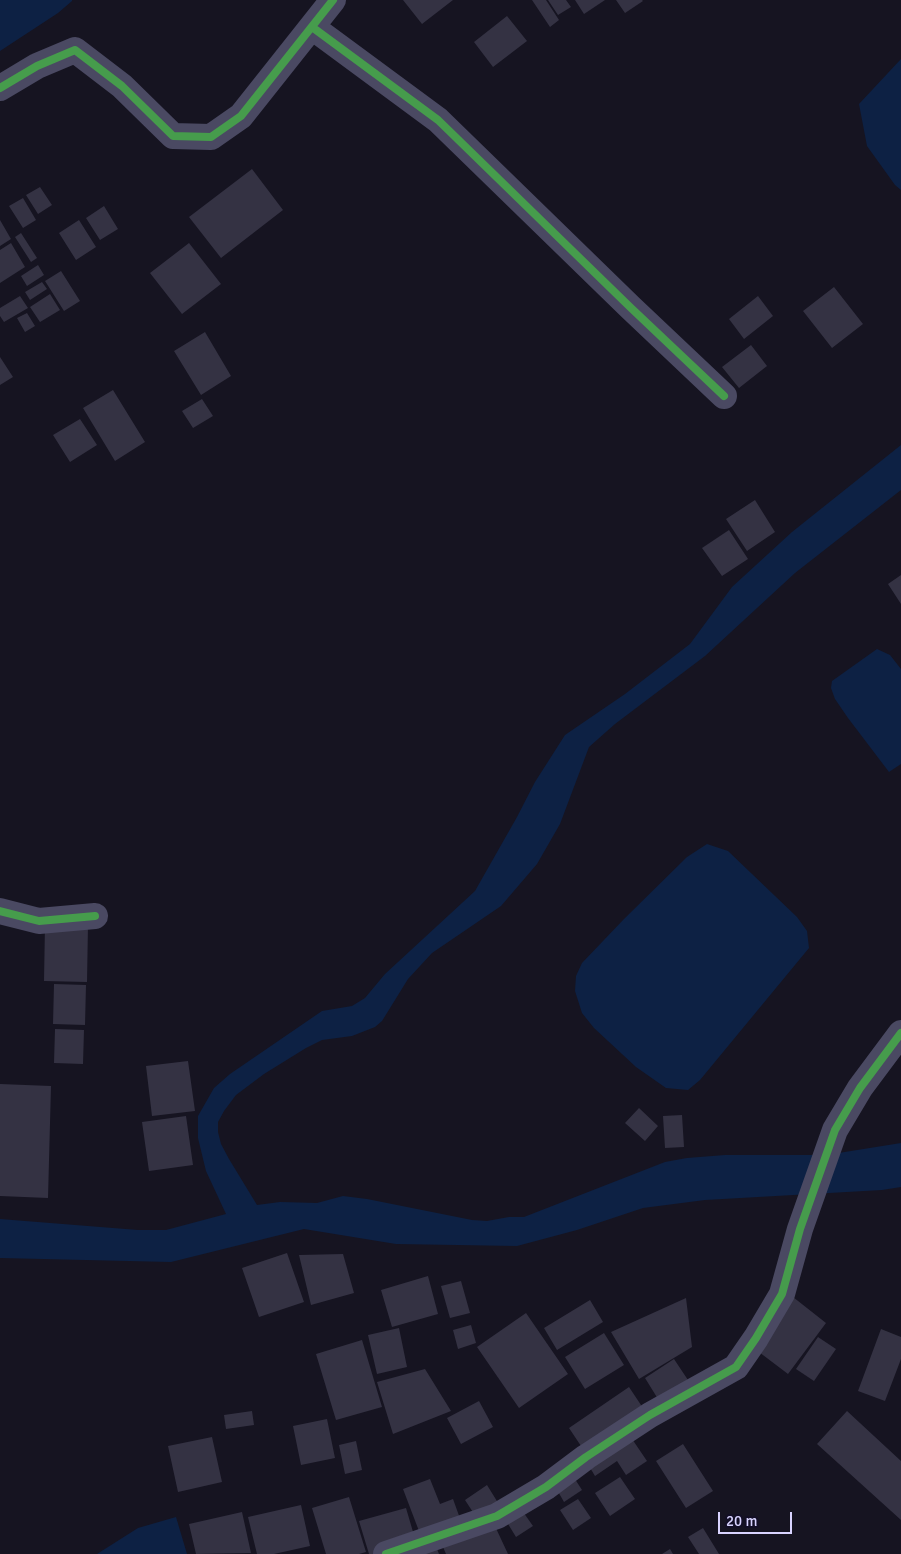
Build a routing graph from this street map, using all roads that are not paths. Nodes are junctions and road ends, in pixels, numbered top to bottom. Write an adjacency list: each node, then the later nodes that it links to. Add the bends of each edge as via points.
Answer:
1 (333, 0): 2 (street)
2 (312, 27): 3 (street, via 241,116 211,137 173,136 122,86 76,50 37,66); 4 (street, via 438,120)
3 (0, 88)
4 (724, 396)
5 (0, 911): 6 (street, via 39,921)
6 (95, 916)
7 (901, 1032): 8 (street, via 860,1088 835,1130 800,1229 782,1294 736,1367 650,1415 546,1487 497,1516)
8 (386, 1554)

